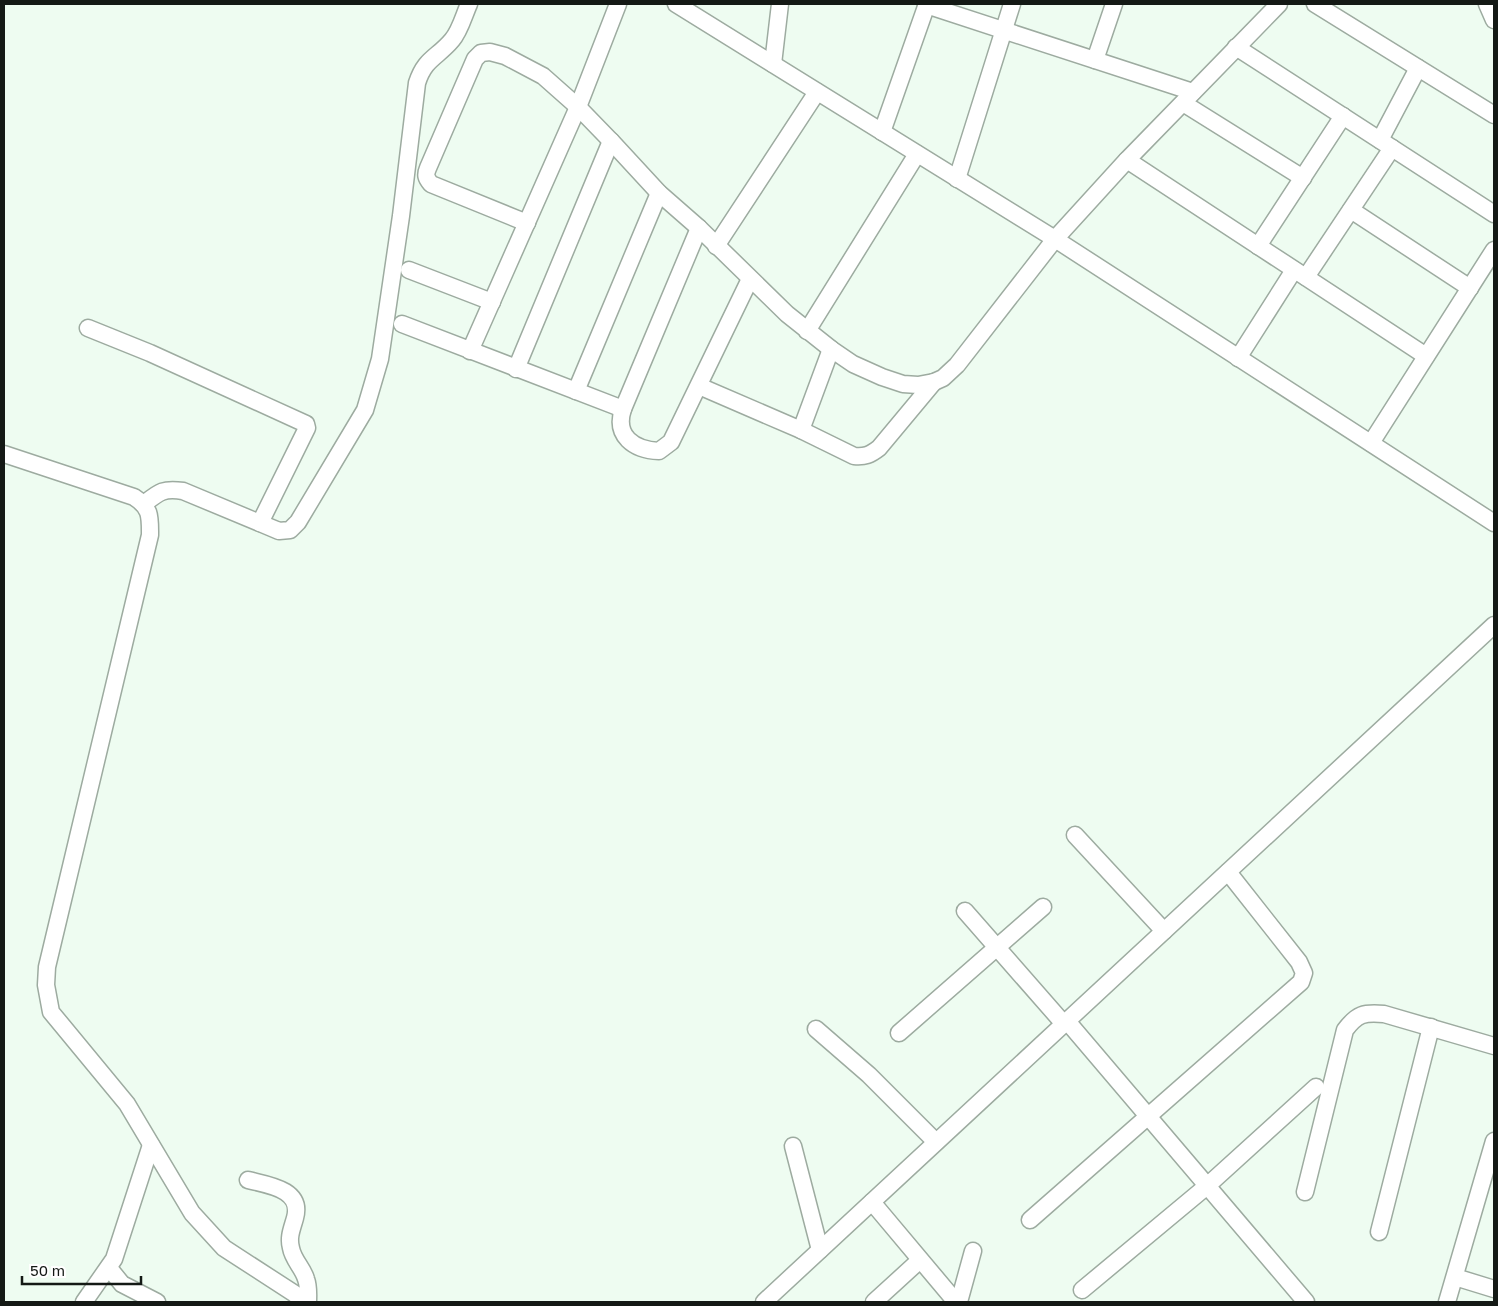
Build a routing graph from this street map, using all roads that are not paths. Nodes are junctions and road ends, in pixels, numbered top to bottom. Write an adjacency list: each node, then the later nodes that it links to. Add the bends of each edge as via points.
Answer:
1 (469, 4): 61 (street, via 455,36 427,62 417,83 380,359 365,410 298,522 290,530 278,530)
2 (618, 4): 20 (street)
3 (676, 4): 11 (street)
4 (780, 4): 16 (street)
5 (927, 4): 13 (street); 23 (street)
6 (1012, 4): 13 (street)
7 (1114, 4): 15 (street)
8 (1279, 4): 14 (street)
9 (1315, 4): 17 (street)
10 (1487, 4): 12 (street)
11 (700, 11): 16 (street)
12 (1494, 20)
13 (1003, 30): 15 (street); 29 (street)
14 (1236, 47): 19 (street); 22 (street)
15 (1095, 60): 19 (street)
16 (773, 64): 18 (street)
17 (1418, 68): 21 (street); 25 (street)
18 (818, 92): 23 (street); 36 (street)
19 (1188, 97): 27 (street); 28 (street)
20 (578, 107): 24 (street); 33 (street); 33 (street, via 543,76 506,56 490,52 481,53 476,59 452,113 426,179 431,184)
21 (1494, 115)
22 (1343, 116): 25 (street); 28 (street)
23 (882, 132): 26 (street)
24 (611, 140): 30 (street); 51 (street)
25 (1386, 144): 31 (street); 32 (street)
26 (917, 154): 29 (street); 46 (street)
27 (1127, 160): 35 (street); 37 (street)
28 (1303, 178): 37 (street)
29 (957, 179): 35 (street)
30 (659, 193): 34 (street); 54 (street)
31 (1351, 210): 40 (street); 42 (street)
32 (1494, 214)
33 (527, 223): 43 (street)
34 (699, 228): 36 (street); 55 (street)
35 (1054, 239): 50 (street); 52 (street, via 957,365)
36 (716, 246): 41 (street)
37 (1258, 246): 40 (street)
38 (1494, 250): 42 (street)
39 (409, 270): 43 (street)
40 (1300, 274): 49 (street); 50 (street)
41 (750, 279): 46 (street); 53 (street)
42 (1470, 288): 49 (street)
43 (492, 302): 48 (street)
44 (402, 324): 48 (street)
45 (88, 328): 61 (street, via 306,424 307,428)
46 (807, 331): 47 (street)
47 (832, 349): 52 (street, via 853,364 882,377 904,384); 56 (street)
48 (470, 351): 51 (street)
49 (1426, 356): 57 (street)
50 (1238, 358): 57 (street)
51 (516, 368): 54 (street)
52 (934, 382): 56 (street, via 878,448 867,456 854,456)
53 (698, 386): 55 (street, via 675,435 666,448 659,451 650,451 623,435 620,428); 56 (street)
54 (576, 392): 55 (street)
55 (622, 409)
56 (801, 430)
57 (1371, 443): 60 (street)
58 (4, 454): 59 (street, via 134,496)
59 (144, 504): 61 (street, via 160,491 183,491); 78 (street, via 150,516 150,535 47,967 46,984 51,1012 127,1104)
60 (1491, 515)
61 (260, 523)
62 (1494, 625): 64 (street)
63 (1075, 835): 67 (street)
64 (1228, 872): 67 (street); 75 (street, via 1299,962 1303,978)
65 (1043, 908): 68 (street)
66 (965, 911): 68 (street)
67 (1164, 931): 69 (street)
68 (998, 948): 69 (street); 72 (street)
69 (1066, 1022): 75 (street); 77 (street)
70 (1431, 1027): 73 (street); 82 (street, via 1372,1012 1352,1020 1345,1030); 85 (street)
71 (816, 1029): 77 (street, via 869,1075)
72 (899, 1033)
73 (1494, 1046)
74 (1316, 1087): 81 (street)
75 (1149, 1117): 81 (street); 84 (street)
76 (1494, 1141): 90 (street)
77 (936, 1142): 83 (street)
78 (151, 1144): 89 (street, via 120,1242); 95 (street, via 192,1213 224,1248)
79 (793, 1146): 86 (street)
80 (248, 1180): 96 (street, via 278,1187 296,1205 290,1241 294,1258 306,1279)
81 (1207, 1186): 92 (street); 100 (street)
82 (1305, 1192)
83 (872, 1202): 86 (street); 88 (street)
84 (1030, 1220)
85 (1379, 1232)
86 (820, 1250): 97 (street)
87 (973, 1251): 99 (street)
88 (920, 1260): 98 (street); 99 (street)
89 (108, 1268): 93 (street); 94 (street, via 122,1284)
90 (1455, 1278): 91 (street); 101 (street)
91 (1494, 1289)
92 (1082, 1290)
93 (84, 1302)
94 (157, 1302)
95 (303, 1302)
96 (308, 1302)
97 (764, 1302)
98 (874, 1302)
99 (957, 1302)
100 (1306, 1302)
101 (1448, 1302)

